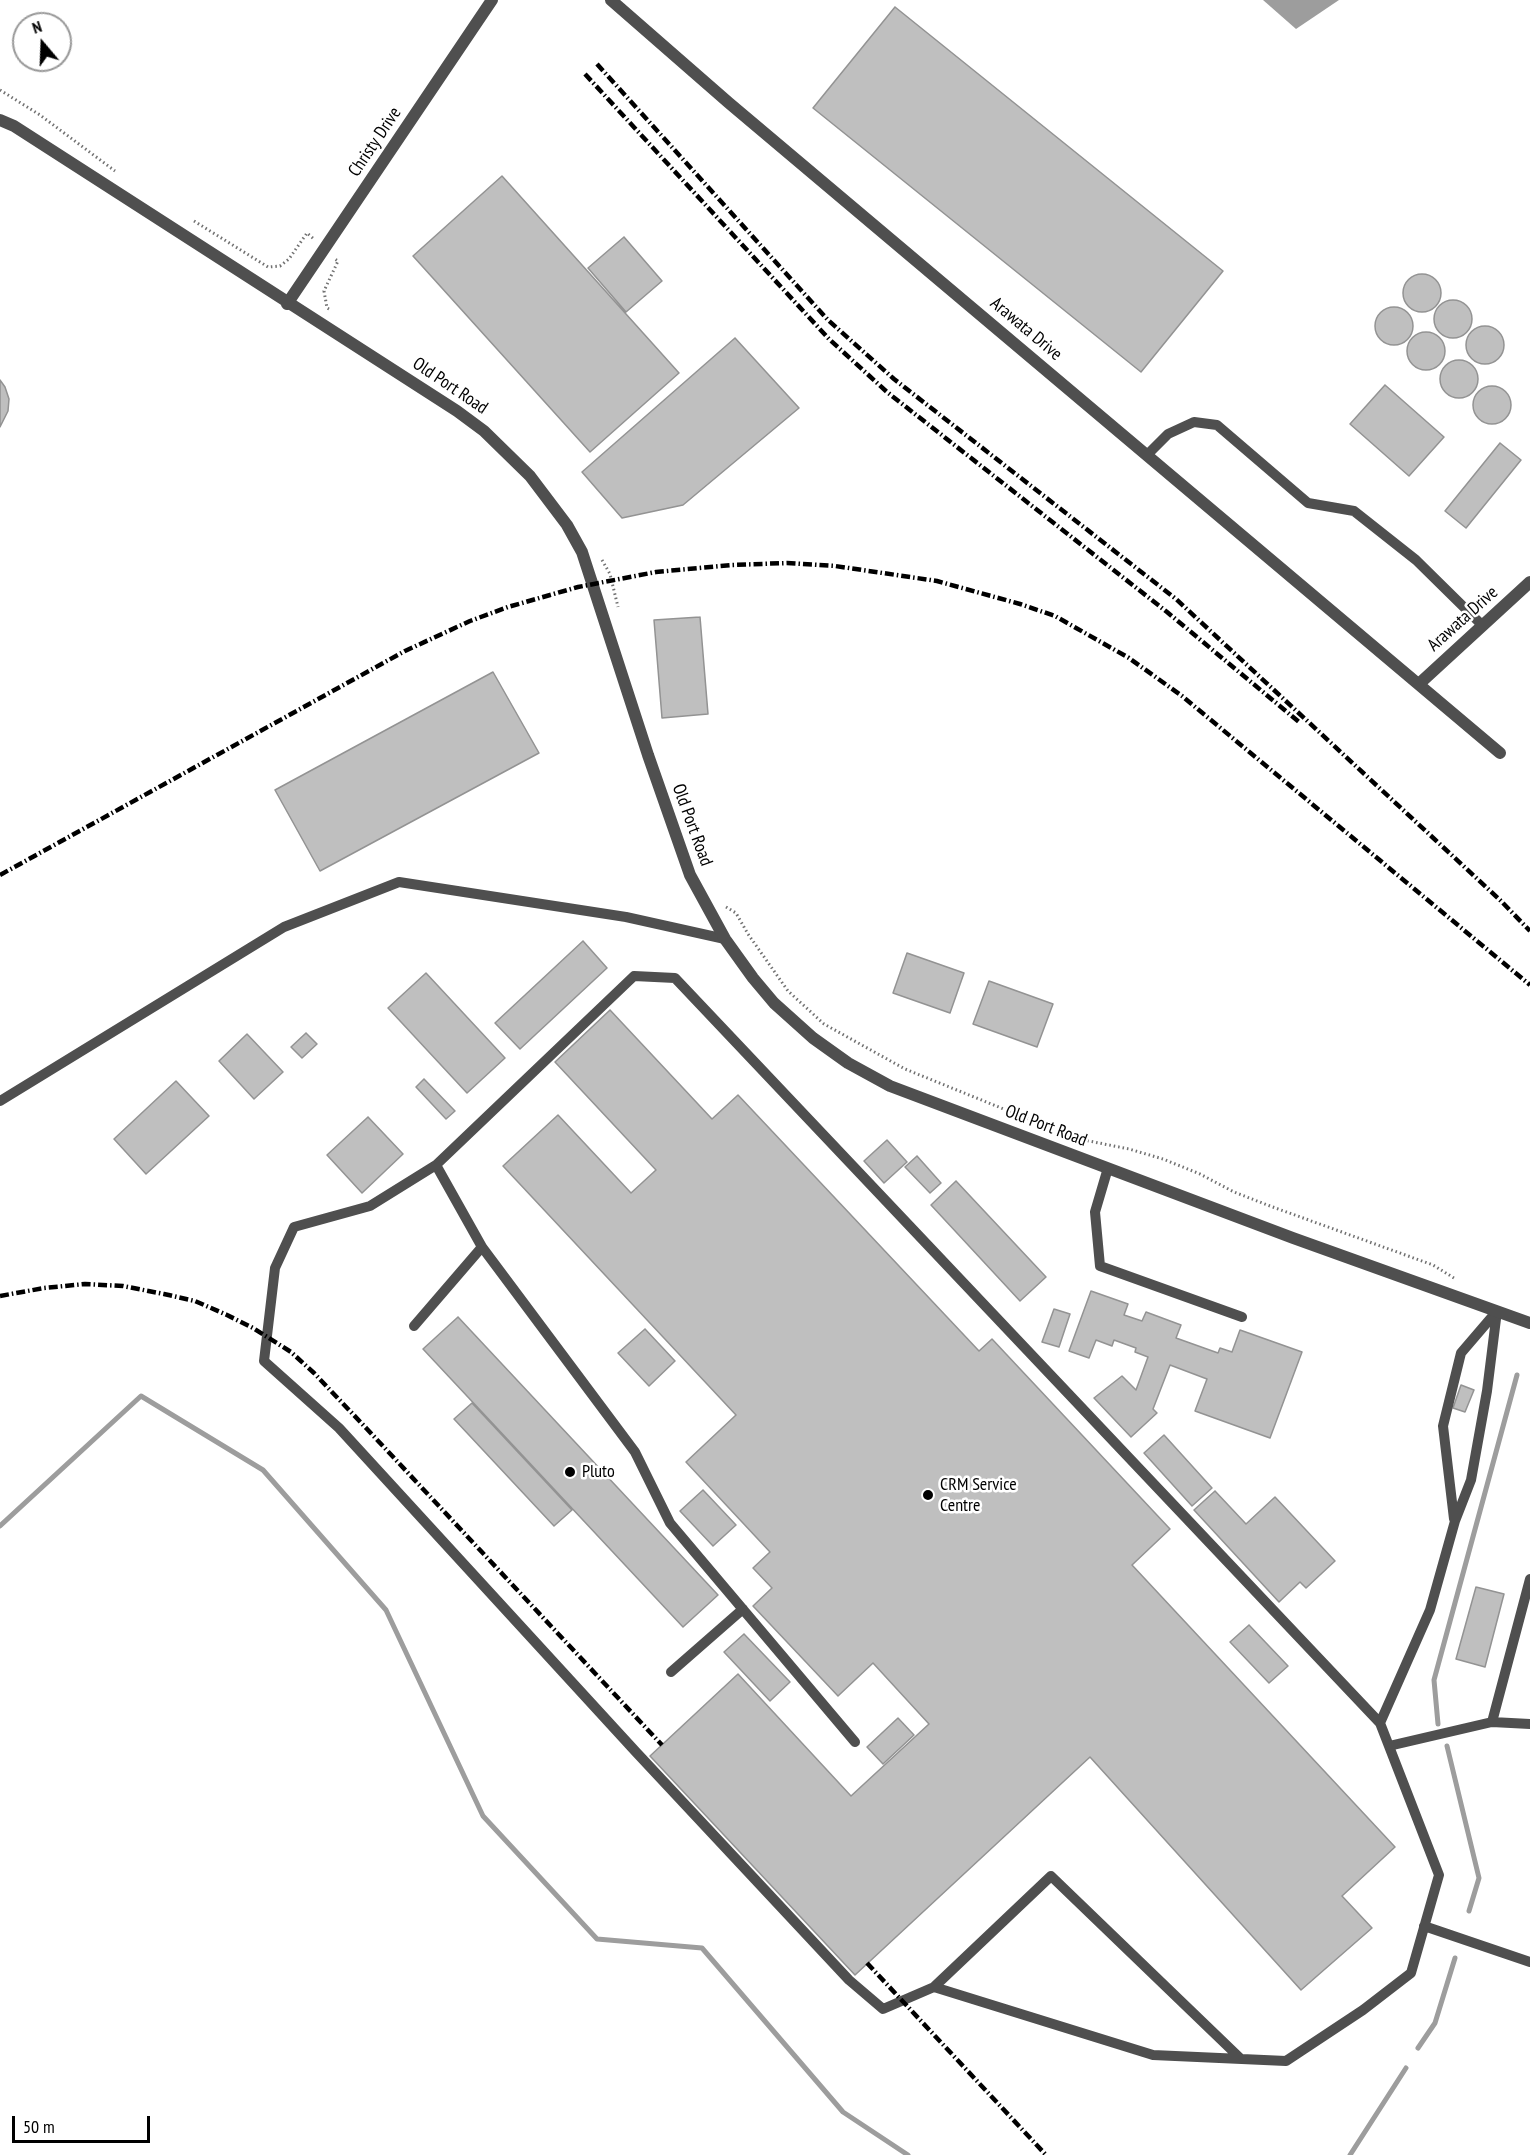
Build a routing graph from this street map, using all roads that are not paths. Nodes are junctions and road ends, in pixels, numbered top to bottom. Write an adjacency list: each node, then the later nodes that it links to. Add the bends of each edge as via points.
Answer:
1 (492, 0): 4 (street, Christy Drive)
2 (611, 0): 5 (street, Arawata Drive)
3 (0, 120): 4 (street, Old Port Road)
4 (287, 303): 10 (street, Old Port Road, via 484,431 530,476 567,525 589,570 690,875)
5 (1147, 455): 7 (lane, via 1168,434 1194,422 1216,425 1308,503 1354,512 1416,560); 8 (street, Arawata Drive)
6 (1530, 582): 7 (street, Arawata Drive)
7 (1482, 625): 8 (street, Arawata Drive)
8 (1420, 683): 9 (street, Arawata Drive)
9 (1500, 753)
10 (725, 939): 11 (lane, via 627,917 399,882 284,927); 13 (street, Old Port Road, via 774,1003 848,1064 890,1086)
11 (0, 1101)
12 (436, 1165): 14 (lane); 24 (lane, via 634,976 675,978); 30 (lane, via 370,1206 294,1227 275,1268 264,1361 339,1428 849,1980 883,2009)
13 (1108, 1168): 15 (street, Old Port Road); 16 (lane, via 1095,1212 1100,1266)
14 (482, 1246): 18 (lane); 21 (lane, via 635,1452 670,1523)
15 (1497, 1311): 17 (street, Old Port Road); 19 (lane, via 1472,1480); 19 (lane, via 1461,1353 1443,1426)
16 (1242, 1317)
17 (1530, 1323)
18 (414, 1326)
19 (1455, 1521): 24 (lane, via 1430,1610)
20 (1530, 1579): 23 (lane)
21 (743, 1609): 22 (lane); 26 (lane)
22 (671, 1672)
23 (1492, 1722): 25 (lane); 27 (lane)
24 (1380, 1723): 27 (lane)
25 (1530, 1724)
26 (855, 1742)
27 (1389, 1746): 28 (lane, via 1439,1875)
28 (1425, 1926): 29 (lane); 31 (lane, via 1411,1973 1364,2010 1286,2061)
29 (1530, 1962)
30 (934, 1987): 31 (lane, via 1153,2055); 31 (lane, via 1051,1876)
31 (1241, 2059)

